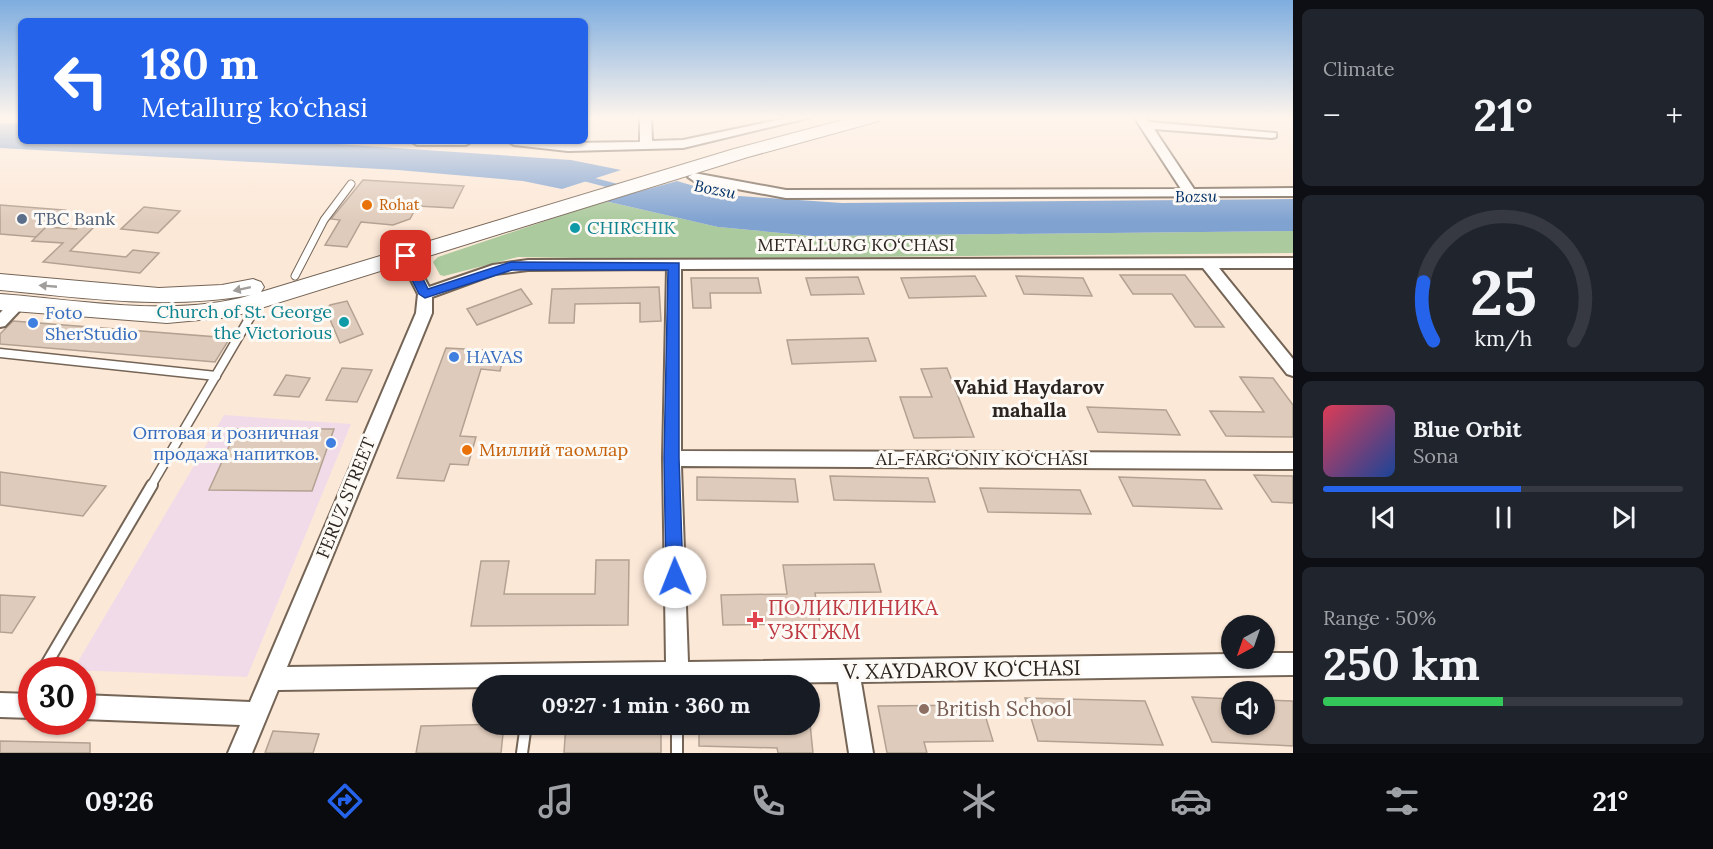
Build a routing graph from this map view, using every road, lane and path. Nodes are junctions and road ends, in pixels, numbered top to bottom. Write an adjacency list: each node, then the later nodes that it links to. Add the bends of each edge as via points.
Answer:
1 (717, 152): 8 (main road, via 564,195)
2 (740, 152): 8 (main road, via 588,200)
3 (1164, 152): 6 (street)
4 (694, 177): 6 (street, via 786,194)
5 (351, 184): 12 (lane, via 324,220)
6 (1190, 192): 7 (street)
7 (1293, 192)
8 (403, 250): 12 (main road); 14 (street); 16 (main road)
9 (1293, 262): 10 (street, METALLURG KO‘CHASI)
10 (1208, 264): 11 (street, METALLURG KO‘CHASI); 19 (street)
11 (674, 266): 14 (street, METALLURG KO‘CHASI, via 511,266); 21 (street)
12 (296, 276): 13 (main road, one-way to 13, via 240,290 190,296)
13 (0, 282)
14 (425, 294): 28 (street, FERUZ STREET, via 424,313)
15 (9, 302): 16 (main road, via 167,315 219,312); 17 (street)
16 (260, 302): 20 (lane)
17 (0, 322)
18 (0, 353): 20 (lane)
19 (1293, 370)
20 (216, 376): 23 (lane)
21 (672, 458): 22 (street, AL-FARG‘ONIY KO‘CHASI); 26 (street)
22 (1293, 461)
23 (51, 657)
24 (1293, 664): 25 (street, V. XAYDAROV KO‘CHASI)
25 (848, 672): 27 (street, V. XAYDAROV KO‘CHASI); 37 (street)
26 (677, 675)
27 (775, 675)
28 (272, 679): 29 (street, V. XAYDAROV KO‘CHASI); 31 (street, FERUZ STREET)
29 (472, 680)
30 (96, 708): 31 (street)
31 (257, 714): 34 (street, FERUZ STREET)
32 (524, 735): 35 (lane)
33 (677, 735): 36 (lane)
34 (240, 753)
35 (522, 753)
36 (677, 753)
37 (861, 753)

